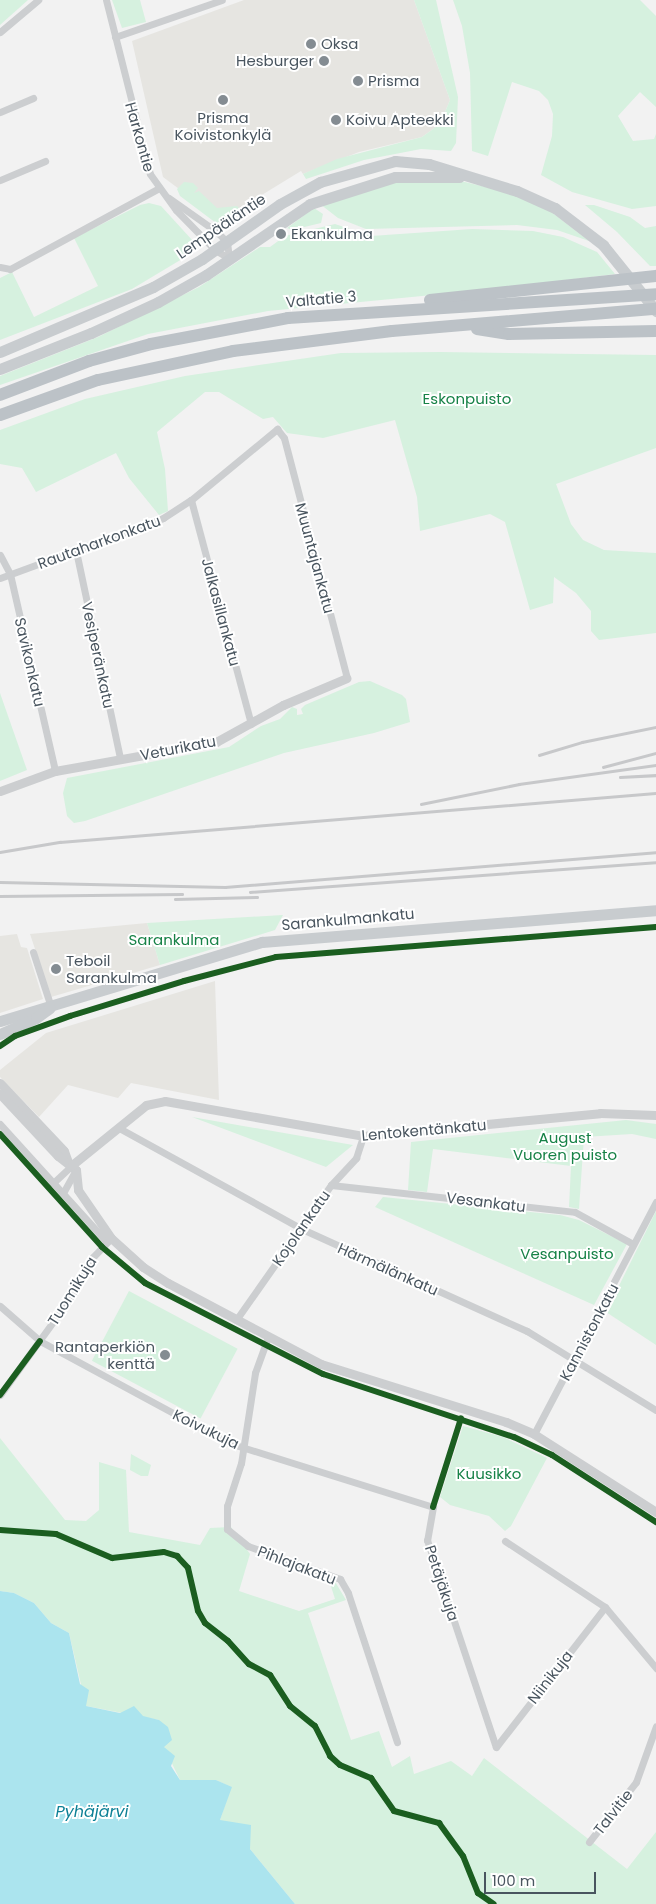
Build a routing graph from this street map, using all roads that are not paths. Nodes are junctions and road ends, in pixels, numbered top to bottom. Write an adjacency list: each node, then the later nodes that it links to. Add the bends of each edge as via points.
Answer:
1 (38, 0): 4 (street)
2 (106, 0): 5 (street, Harkontie)
3 (222, 0): 5 (street)
4 (0, 32)
5 (115, 37): 11 (street, Harkontie, via 144,160)
6 (33, 98): 7 (street)
7 (0, 112)
8 (45, 162): 10 (street)
9 (464, 177): 13 (main road, Lempääläntie, via 413,161 376,165 342,174 300,192); 15 (main road, Lempääläntie, via 395,177 348,189 294,213); 20 (main road, Lempääläntie, via 510,188 555,208 584,227 616,258)
10 (0, 180)
11 (159, 188): 12 (street); 16 (street, Harkontie, via 19,264)
12 (166, 196): 13 (street, via 218,232); 14 (street)
13 (226, 242): 14 (main road, Lempääläntie); 15 (street)
14 (215, 250): 15 (street); 23 (main road, Lempääläntie, via 138,295)
15 (229, 258): 24 (main road, Lempääläntie, via 192,284 143,310)
16 (1, 268)
17 (656, 276): 19 (highway, via 408,302)
18 (656, 294): 19 (highway, Valtatie 3)
19 (386, 309): 25 (highway, Valtatie 3, via 221,328 89,361)
20 (656, 310): 21 (highway)
21 (460, 326): 22 (highway, via 509,334); 26 (highway, via 316,339 232,351 98,380)
22 (656, 330)
23 (0, 352)
24 (0, 369)
25 (0, 395)
26 (0, 415)
27 (284, 438): 28 (street, Rautaharkonkatu, via 277,429 270,433); 33 (street, Muuntajankatu)
28 (191, 500): 29 (street, Rautaharkonkatu, via 154,523); 34 (street, Jalkasillankatu)
29 (76, 551): 31 (street, Rautaharkonkatu); 35 (street, Vesiperänkatu)
30 (0, 555): 31 (street, Savikonkatu)
31 (10, 574): 32 (street, Rautaharkonkatu); 36 (street, Savikonkatu)
32 (0, 578)
33 (347, 678): 34 (street, Veturikatu, via 282,705)
34 (251, 724): 35 (street, Veturikatu, via 216,742)
35 (120, 758): 36 (street, Veturikatu)
36 (55, 772): 37 (street, Veturikatu)
37 (0, 791)
38 (656, 910): 40 (main road, Sarankulmankatu, via 262,942 221,952)
39 (34, 952): 40 (street)
40 (51, 1007): 41 (main road, Sarankulmankatu); 42 (main road, Sarankulmankatu, via 36,1018)
41 (0, 1021)
42 (0, 1034)
43 (0, 1083): 49 (street, via 64,1152)
44 (0, 1094): 49 (street, via 58,1156)
45 (656, 1114): 48 (street, Lentokentänkatu, via 600,1113)
46 (0, 1124): 50 (street)
47 (119, 1128): 48 (street, Lentokentänkatu, via 146,1105 165,1100); 49 (street, Lentokentänkatu); 54 (street, Härmälänkatu)
48 (363, 1136): 51 (street, Kojolankatu, via 356,1158)
49 (72, 1166): 50 (street); 52 (street); 55 (street, via 78,1190)
50 (53, 1183): 52 (street)
51 (331, 1185): 54 (street, Kojolankatu); 56 (street, Vesankatu, via 575,1212)
52 (63, 1193): 55 (street)
53 (656, 1202): 56 (street, Kannistonkatu)
54 (302, 1229): 58 (street, Kojolankatu); 61 (street, Härmälänkatu, via 504,1320)
55 (109, 1240): 58 (street, via 156,1276); 60 (street, Tuomikuja, via 92,1258 73,1294)
56 (633, 1244): 61 (street, Kannistonkatu)
57 (0, 1306): 60 (street, Koivukuja)
58 (236, 1320): 59 (street)
59 (268, 1337): 64 (street, via 321,1364 506,1422); 65 (street, Pihlajakatu, via 256,1373)
60 (40, 1341): 62 (street, Tuomikuja); 65 (street, Koivukuja, via 229,1443)
61 (574, 1359): 63 (street, Härmälänkatu); 64 (street, Kannistonkatu)
62 (0, 1395)
63 (656, 1410)
64 (534, 1434): 67 (street)
65 (243, 1447): 66 (street, Koivukuja); 72 (street, Pihlajakatu, via 228,1506 227,1528 248,1546 340,1579 348,1593)
66 (433, 1507): 73 (street, Petäjäkuja, via 428,1540)
67 (656, 1512)
68 (505, 1541): 69 (street)
69 (605, 1607): 70 (street); 73 (street, Niinikuja)
70 (656, 1668)
71 (656, 1726): 74 (street, Talvitie, via 636,1782)
72 (397, 1742)
73 (496, 1746)
74 (589, 1842)

